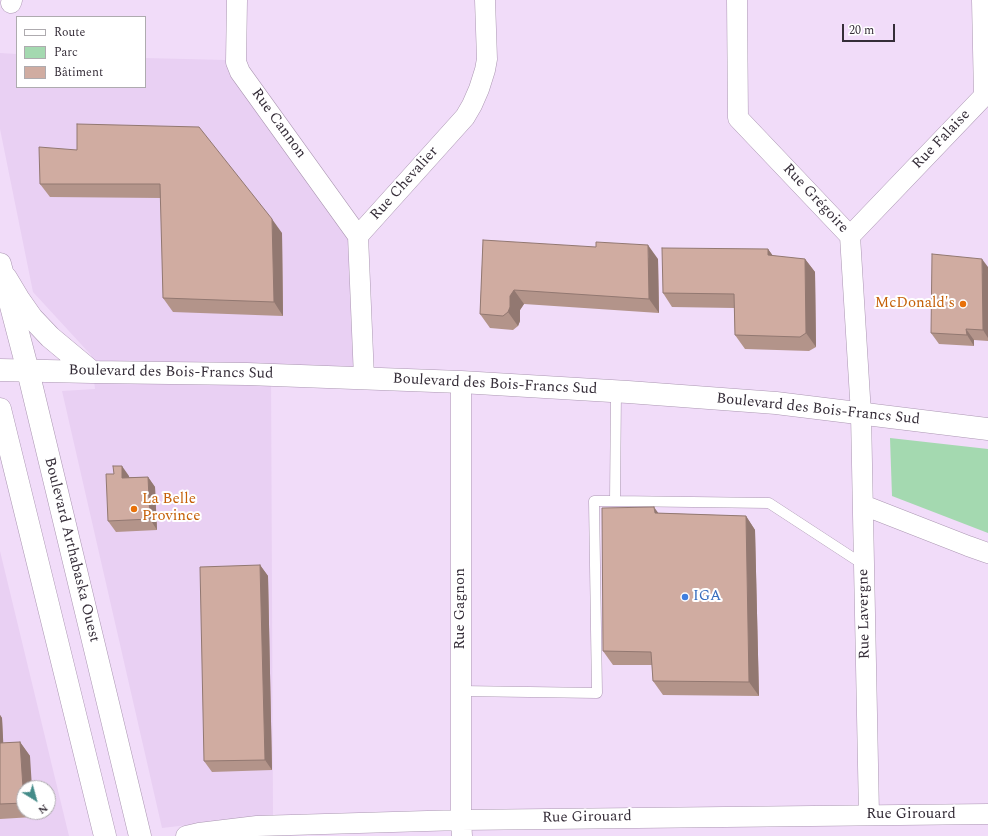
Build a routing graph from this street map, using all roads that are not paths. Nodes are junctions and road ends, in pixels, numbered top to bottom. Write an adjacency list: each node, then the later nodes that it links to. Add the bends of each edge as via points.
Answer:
1 (237, 0): 6 (street, Rue Cannon, via 236,62 240,72)
2 (485, 0): 6 (street, Rue Chevalier, via 485,70 472,105 465,117)
3 (737, 0): 7 (street, Rue Grégoire, via 738,118)
4 (982, 0): 5 (street, Rue Falaise)
5 (986, 96): 7 (street, Rue Falaise)
6 (358, 236): 12 (street)
7 (850, 236): 16 (street, Rue Grégoire)
8 (1, 266): 10 (street, Boulevard Arthabaska Ouest); 11 (street, via 32,318 50,337)
9 (0, 370): 10 (street, Boulevard des Bois-Francs Sud)
10 (28, 371): 11 (street, Boulevard des Bois-Francs Sud); 27 (street, Boulevard Arthabaska Ouest)
11 (92, 372): 12 (street, Boulevard des Bois-Francs Sud)
12 (364, 378): 13 (street, Boulevard des Bois-Francs Sud)
13 (461, 382): 14 (street, Boulevard des Bois-Francs Sud); 22 (street, Rue Gagnon)
14 (616, 391): 16 (street, Boulevard des Bois-Francs Sud, via 776,403); 18 (lane)
15 (0, 409): 26 (street)
16 (861, 414): 17 (street, Boulevard des Bois-Francs Sud); 19 (street, Rue Lavergne)
17 (988, 429)
18 (615, 501): 21 (lane, via 769,503); 22 (lane, via 594,501 597,693)
19 (863, 505): 20 (street); 21 (street, Rue Lavergne)
20 (988, 553)
21 (864, 564): 24 (street, Rue Lavergne)
22 (461, 690): 25 (street, Rue Gagnon)
23 (988, 814): 24 (street, Rue Girouard)
24 (869, 815): 25 (street, Rue Girouard)
25 (461, 828): 28 (street, Rue Girouard, via 257,826)
26 (105, 836)
27 (140, 836)
28 (186, 836)

